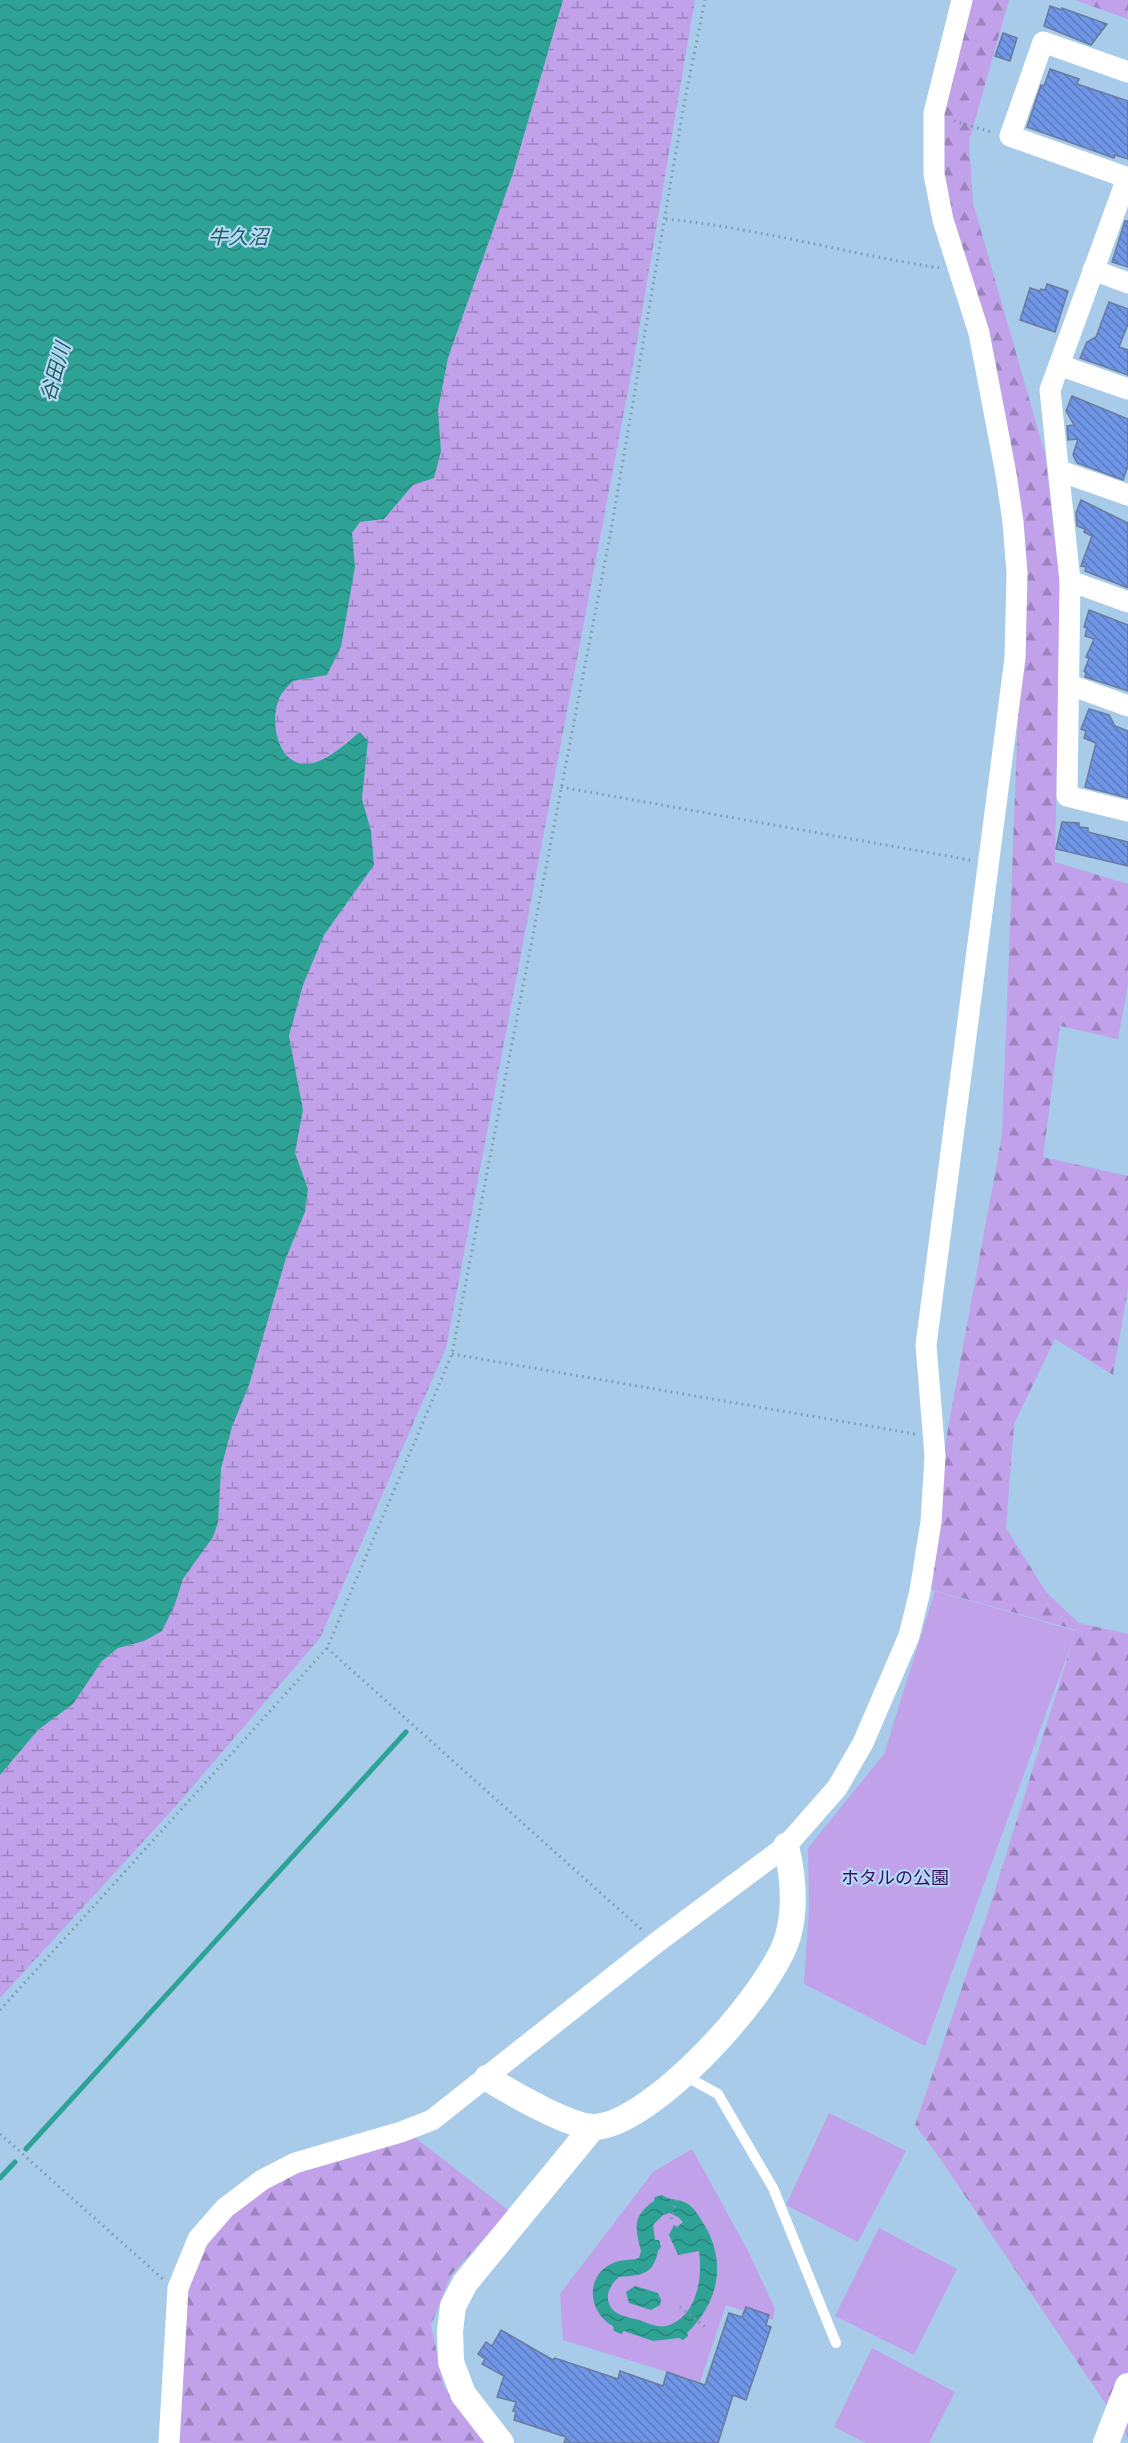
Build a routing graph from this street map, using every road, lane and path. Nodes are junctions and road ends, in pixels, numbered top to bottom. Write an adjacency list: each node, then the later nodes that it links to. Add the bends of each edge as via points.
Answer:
1 (705, 0): 7 (path)
2 (962, 0): 4 (street)
3 (1128, 72): 5 (street, via 1043,42)
4 (934, 113): 5 (path, via 983,131); 9 (street, via 934,174)
5 (1010, 136): 6 (street)
6 (1127, 178): 8 (street)
7 (666, 219): 9 (path, via 707,223); 19 (path)
8 (1093, 270): 10 (street); 11 (street)
9 (959, 271): 21 (street, via 979,333 1006,474 1017,573 1015,658)
10 (1128, 283)
11 (1059, 365): 12 (street); 13 (street, via 1050,390)
12 (1128, 389)
13 (1060, 471): 14 (street); 15 (street)
14 (1128, 495)
15 (1070, 581): 16 (street); 17 (street)
16 (1128, 602)
17 (1070, 685): 18 (street); 20 (street, via 1067,796)
18 (1128, 706)
19 (561, 787): 21 (path); 22 (path)
20 (1128, 811)
21 (983, 863): 25 (street, via 972,982 926,1346 935,1456 931,1522 920,1591 909,1636 863,1743 837,1788)
22 (452, 1354): 23 (path); 24 (path)
23 (892, 1431)
24 (327, 1648): 26 (path); 27 (path)
25 (786, 1846): 26 (street); 28 (street, via 792,1872 792,1920 787,1939 776,1964 734,2022)
26 (656, 1943): 29 (street)
27 (0, 2010)
28 (685, 2076): 30 (street, via 617,2122); 37 (lane, via 717,2094 767,2177)
29 (487, 2078): 30 (street, via 563,2118); 34 (street, via 432,2120 295,2163 262,2180 225,2208 198,2239)
30 (593, 2127): 40 (street, via 465,2283 453,2306 451,2362 463,2394)
31 (0, 2134): 34 (path, via 166,2282)
32 (677, 2198): 33 (path)
33 (671, 2218)
34 (178, 2288): 39 (street)
35 (680, 2307): 36 (path)
36 (705, 2327)
37 (836, 2343)
38 (1128, 2386): 41 (street)
39 (169, 2443)
40 (501, 2443)
41 (1106, 2443)

